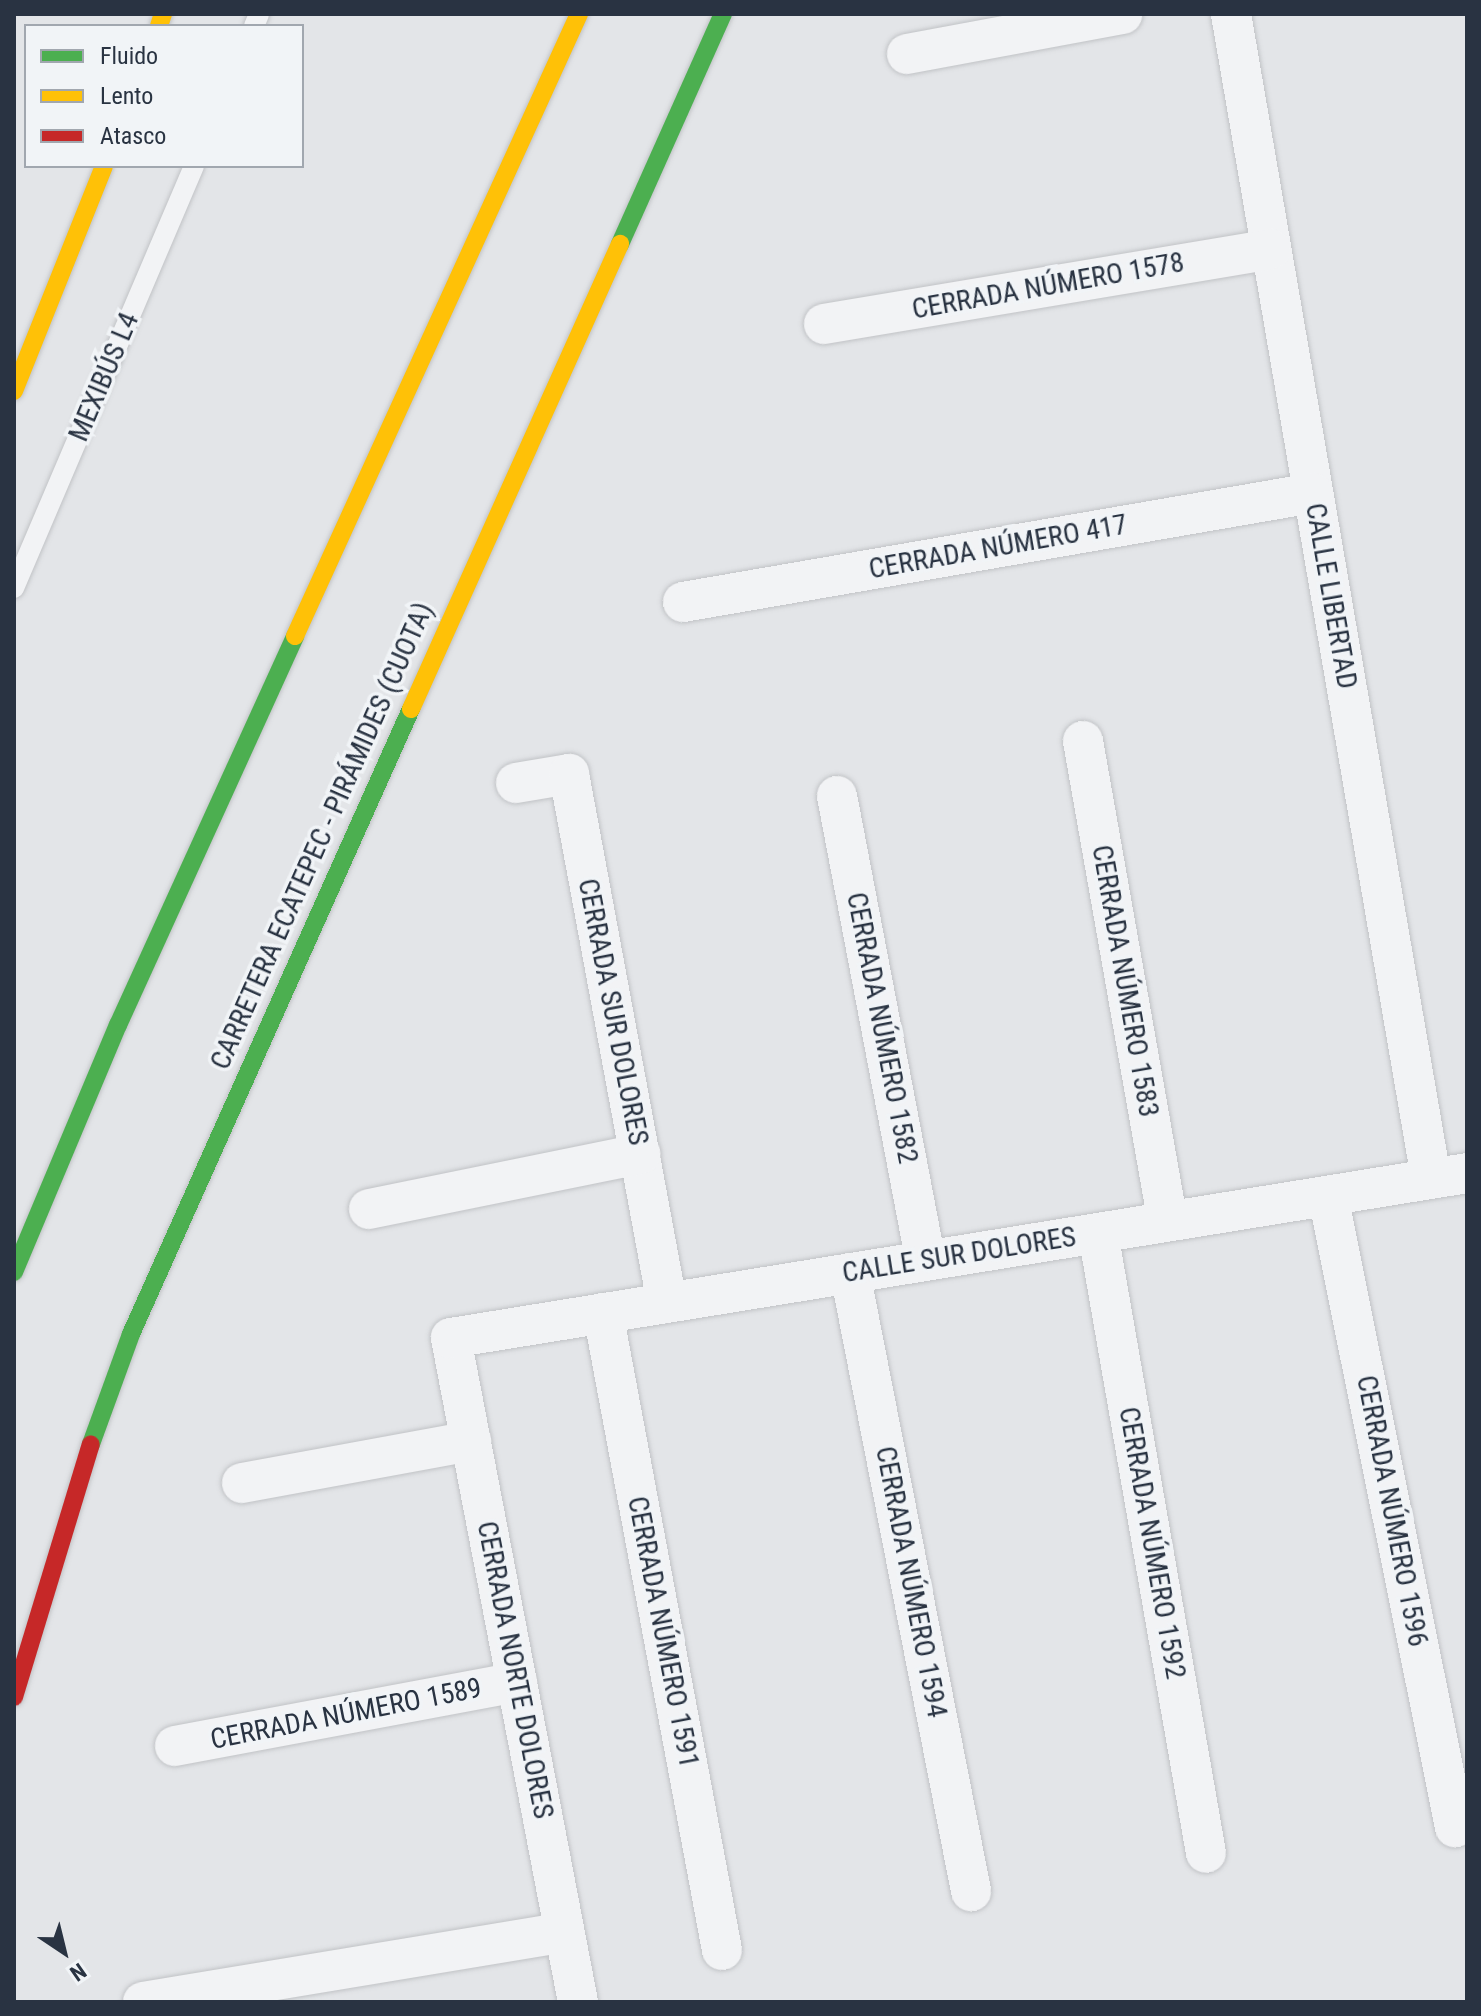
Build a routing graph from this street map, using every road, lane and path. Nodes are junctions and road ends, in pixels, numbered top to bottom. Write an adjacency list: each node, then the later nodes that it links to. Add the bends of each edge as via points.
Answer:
1 (579, 14): 24 (main road, via 118,1025)
2 (723, 14): 32 (main road, CARRETERA ECATEPEC - PIRÁMIDES (CUOTA), via 131,1334 71,1497)
3 (1122, 14): 5 (street)
4 (1231, 14): 8 (street, CALLE LIBERTAD)
5 (907, 54)
6 (103, 168): 10 (main road)
7 (193, 168): 12 (lane, MEXIBÚS L4)
8 (1271, 249): 9 (street, CERRADA NÚMERO 1578); 11 (street, CALLE LIBERTAD)
9 (824, 324)
10 (14, 391)
11 (1313, 493): 13 (street, CERRADA NÚMERO 417); 18 (street, CALLE LIBERTAD)
12 (14, 588)
13 (683, 602)
14 (1083, 741): 21 (street, CERRADA NÚMERO 1583)
15 (516, 783): 17 (street, CERRADA SUR DOLORES, via 569,774)
16 (837, 796): 23 (street, CERRADA NÚMERO 1582)
17 (640, 1154): 20 (street); 26 (street, CERRADA SUR DOLORES)
18 (1449, 1176): 19 (street, CALLE SUR DOLORES)
19 (1328, 1196): 21 (street, CALLE SUR DOLORES); 34 (street, CERRADA NÚMERO 1596)
20 (369, 1209)
21 (1168, 1221): 22 (street, CALLE SUR DOLORES)
22 (1098, 1233): 23 (street, CALLE SUR DOLORES); 35 (street, CERRADA NÚMERO 1592)
23 (926, 1261): 25 (street, CALLE SUR DOLORES)
24 (14, 1272)
25 (850, 1273): 26 (street, CALLE SUR DOLORES); 36 (street, CERRADA NÚMERO 1594)
26 (667, 1303): 27 (street, CALLE SUR DOLORES)
27 (603, 1313): 28 (street, CALLE SUR DOLORES); 38 (street, CERRADA NÚMERO 1591)
28 (451, 1338): 29 (street, CERRADA NORTE DOLORES)
29 (471, 1441): 30 (street); 31 (street, CERRADA NORTE DOLORES)
30 (242, 1483)
31 (517, 1682): 33 (street, CERRADA NÚMERO 1589); 37 (street, CERRADA NORTE DOLORES)
32 (14, 1697)
33 (175, 1746)
34 (1455, 1827)
35 (1206, 1853)
36 (971, 1891)
37 (564, 1932): 39 (street); 40 (street, CERRADA NORTE DOLORES)
38 (722, 1950)
39 (143, 2002)
40 (578, 2002)

